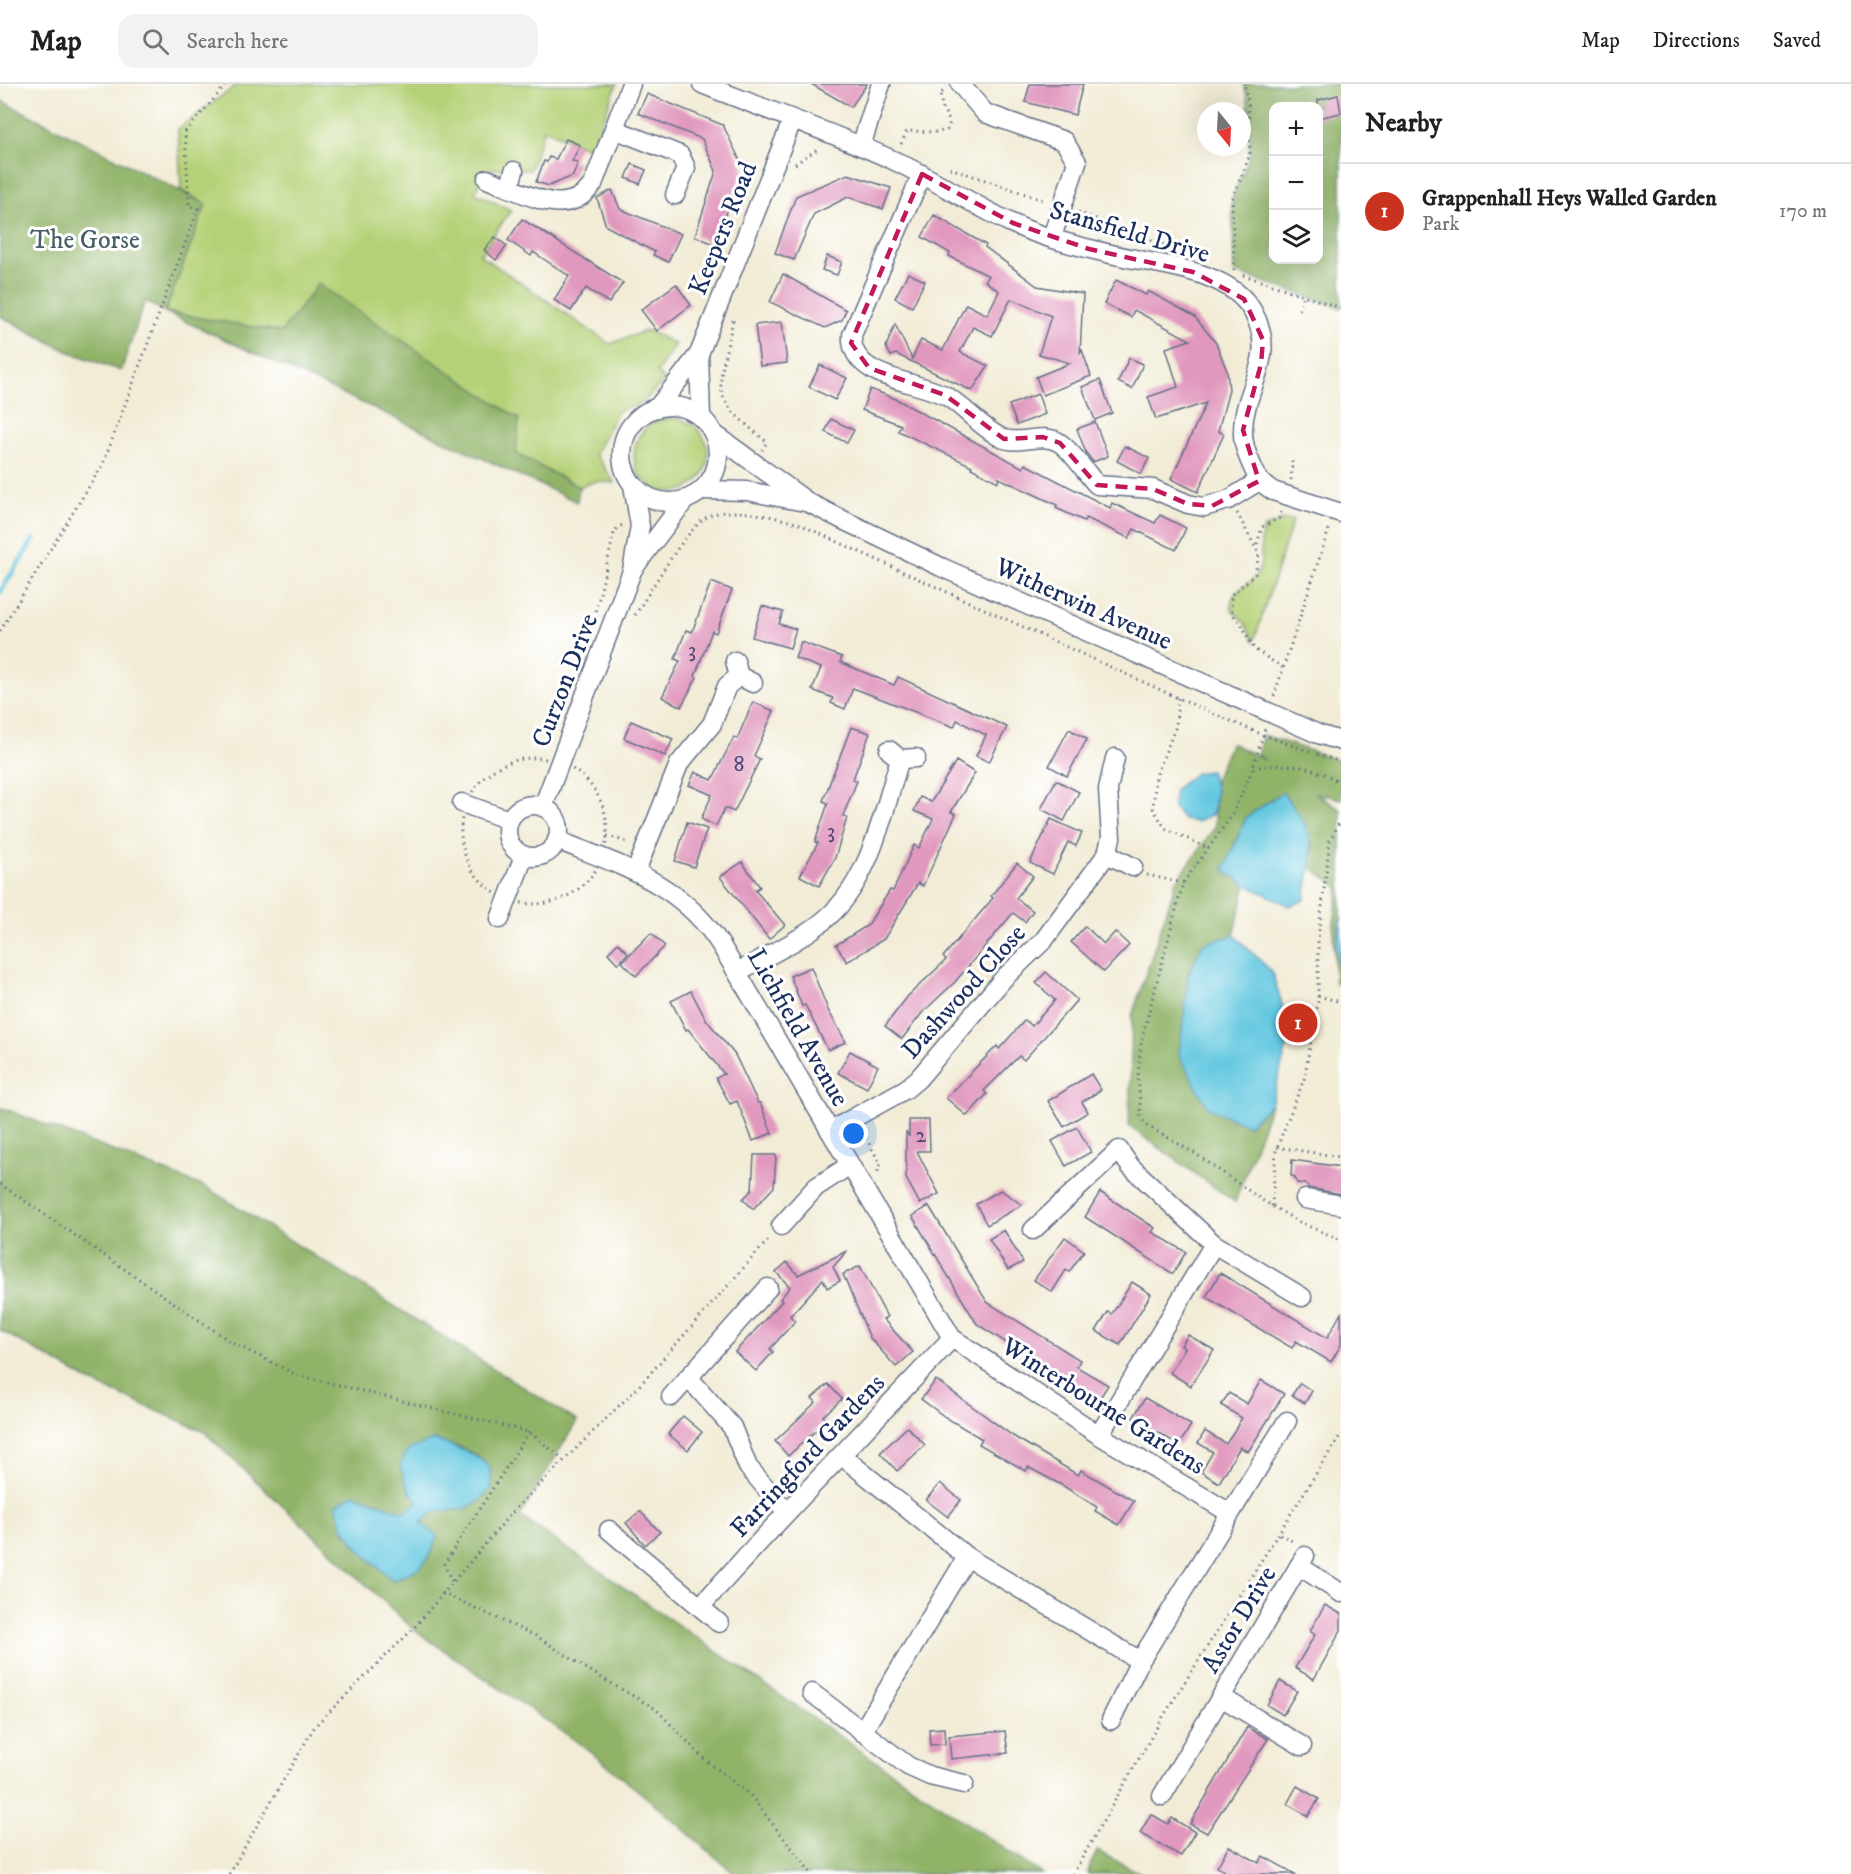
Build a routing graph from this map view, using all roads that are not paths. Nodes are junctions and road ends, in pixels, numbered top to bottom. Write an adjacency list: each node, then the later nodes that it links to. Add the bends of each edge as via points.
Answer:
1 (631, 84): 7 (street)
2 (702, 84): 5 (street, Stansfield Drive)
3 (881, 84): 8 (street)
4 (953, 87): 12 (street, via 984,113 1064,141 1077,162)
5 (728, 89): 6 (street, Stansfield Drive)
6 (792, 121): 8 (street, Stansfield Drive); 13 (street, Keepers Road)
7 (614, 129): 10 (street, via 593,184 580,197 561,204 549,202 511,179); 11 (street, via 680,155 686,168)
8 (861, 146): 9 (street, Stansfield Drive)
9 (922, 174): 12 (street, Stansfield Drive, via 1013,223); 17 (street, via 855,326 852,343 862,362 881,375 945,395 1004,439 1043,437 1060,443 1096,485 1153,489 1204,507 1228,500)
10 (487, 179)
11 (675, 195)
12 (1052, 237): 17 (street, Stansfield Drive, via 1193,272 1228,287 1244,299 1263,340 1262,364 1243,430 1245,448)
13 (699, 354): 14 (street); 15 (street)
14 (657, 408): 15 (street, via 688,409); 18 (street, via 642,415 624,440 625,471)
15 (701, 417): 16 (street)
16 (713, 433): 19 (street, via 717,463); 21 (street, Witherwin Avenue)
17 (1259, 481): 22 (street, via 1273,491)
18 (633, 485): 20 (street, via 657,500); 23 (street, via 640,526)
19 (702, 490): 20 (street); 21 (street, Witherwin Avenue, via 747,491)
20 (685, 500): 23 (street)
21 (809, 503): 25 (street, Witherwin Avenue, via 1175,672)
22 (1341, 513)
23 (632, 571): 29 (street, Curzon Drive)
24 (742, 673): 35 (street, via 727,686 712,724 679,764)
25 (1341, 741)
26 (902, 756): 37 (street, via 857,882 844,900 814,928)
27 (1115, 758): 32 (street, via 1108,789 1111,838)
28 (466, 804): 30 (street)
29 (543, 807): 30 (street, via 527,806); 31 (street, via 558,824)
30 (509, 820): 33 (street, via 507,837 516,852)
31 (557, 840): 33 (street, via 547,853); 35 (street, Lichfield Avenue)
32 (1107, 854): 34 (street); 38 (street, Dashwood Close, via 1044,940 1004,978 918,1079)
33 (524, 856): 36 (street)
34 (1133, 867)
35 (636, 871): 37 (street, Lichfield Avenue, via 678,895 703,919)
36 (500, 919)
37 (736, 972): 38 (street, Lichfield Avenue)
38 (830, 1131): 39 (street, Lichfield Avenue)
39 (850, 1165): 42 (street, via 816,1187); 47 (street, Lichfield Avenue)
40 (1305, 1199): 41 (street)
41 (1341, 1205)
42 (781, 1226)
43 (1033, 1230): 44 (street, via 1119,1150 1130,1166)
44 (1214, 1244): 46 (street); 51 (street)
45 (768, 1288): 48 (street)
46 (1302, 1297)
47 (952, 1338): 51 (street, Winterbourne Gardens); 52 (street, Farringford Gardens)
48 (688, 1377): 49 (street); 53 (street, via 732,1427 748,1467)
49 (671, 1397)
50 (1287, 1421): 54 (street)
51 (1099, 1435): 54 (street, Winterbourne Gardens)
52 (842, 1456): 53 (street, Farringford Gardens); 56 (street)
53 (786, 1511): 58 (street, Farringford Gardens)
54 (1230, 1513): 60 (street)
55 (609, 1530): 58 (street)
56 (967, 1557): 60 (street); 64 (street)
57 (1341, 1593): 62 (street, Astor Drive, via 1302,1561)
58 (700, 1607): 59 (street)
59 (719, 1623)
60 (1140, 1661): 63 (street)
61 (812, 1693): 64 (street)
62 (1221, 1697): 65 (street, Astor Drive); 67 (street, Astor Drive)
63 (1111, 1720)
64 (862, 1732): 66 (street, via 909,1766)
65 (1302, 1746)
66 (964, 1784)
67 (1162, 1796)

